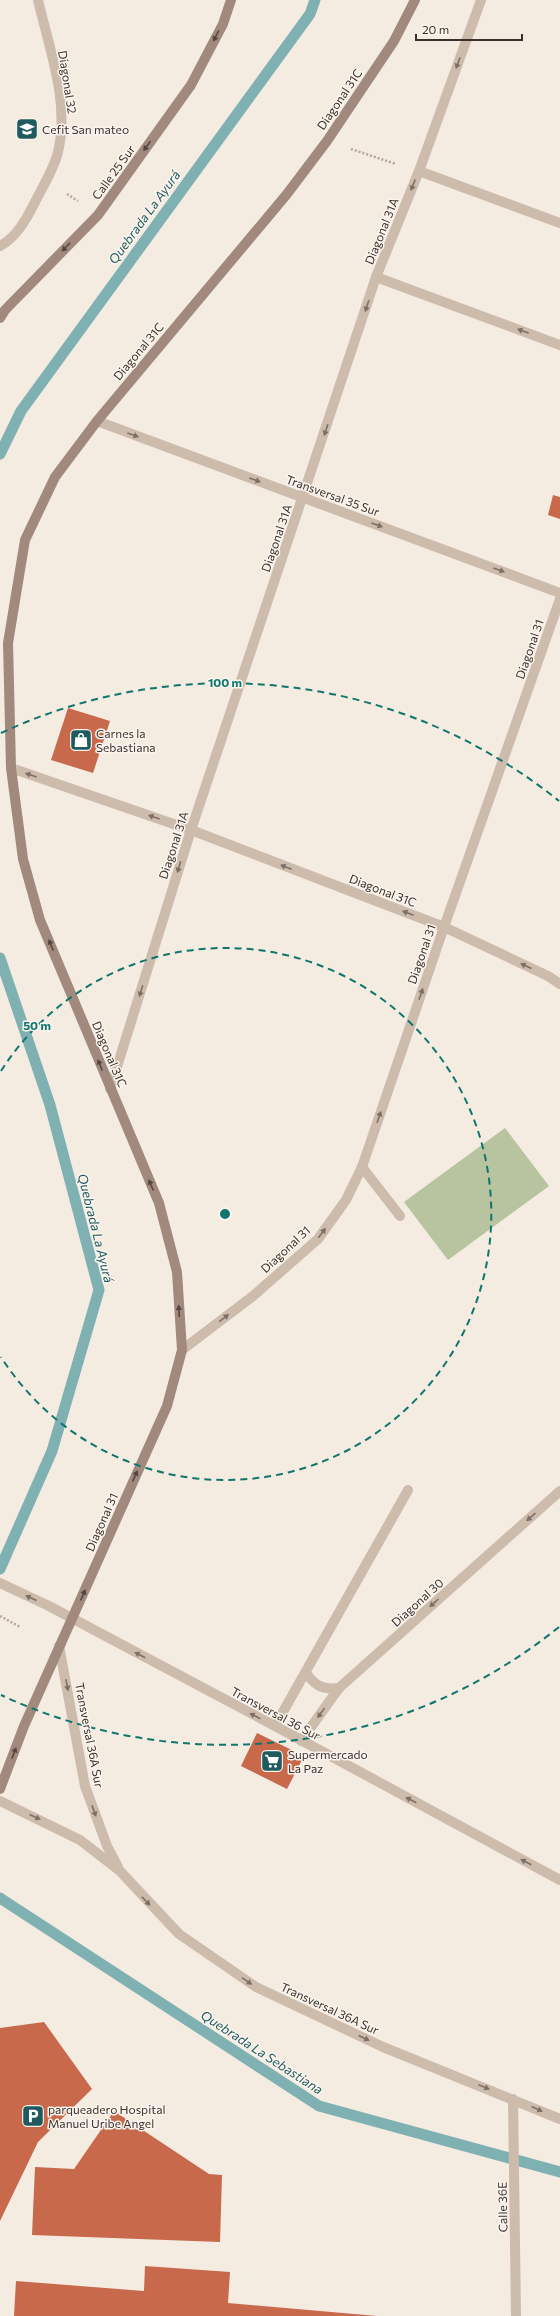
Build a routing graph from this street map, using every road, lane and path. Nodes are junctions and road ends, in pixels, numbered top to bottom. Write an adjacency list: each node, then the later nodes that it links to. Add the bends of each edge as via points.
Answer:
1 (38, 0): 9 (street, Diagonal 32, via 55,71 62,114 58,152 47,180 23,226)
2 (231, 0): 11 (main road, Calle 25 Sur, one-way to 11, via 222,24 191,84 98,215)
3 (415, 0): 13 (main road, Diagonal 31C, via 394,41 287,194)
4 (481, 0): 7 (street, Diagonal 31A, one-way to 7)
5 (348, 148): 6 (path)
6 (394, 163)
7 (419, 171): 8 (street); 10 (street, Diagonal 31A, one-way to 10)
8 (560, 223)
9 (0, 246)
10 (376, 277): 12 (street, one-way to 10); 14 (street, Diagonal 31A, one-way to 14)
11 (0, 318)
12 (560, 345)
13 (97, 421): 14 (street, Transversal 35 Sur, one-way to 14); 17 (main road, Diagonal 31C, via 55,477 25,540 8,643)
14 (303, 498): 15 (street, Transversal 35 Sur, one-way to 15); 18 (street, Diagonal 31A)
15 (560, 593)
16 (560, 599): 19 (street, Diagonal 31)
17 (10, 768): 18 (street, Diagonal 31C, one-way to 17); 21 (main road, Diagonal 31C, one-way to 17, via 40,920 23,858)
18 (191, 830): 19 (street, Diagonal 31C, one-way to 18); 21 (street, Diagonal 31A, one-way to 21)
19 (444, 927): 20 (street, Diagonal 31C, one-way to 19); 22 (street, Diagonal 31, one-way to 19)
20 (560, 984)
21 (110, 1089): 24 (main road, Diagonal 31C, one-way to 21, via 177,1272 161,1211)
22 (362, 1167): 23 (street); 24 (street, Diagonal 31, one-way to 22, via 253,1296 318,1239 346,1200)
23 (400, 1216)
24 (182, 1350): 29 (main road, Diagonal 31, one-way to 24, via 167,1406)
25 (408, 1490): 32 (street)
26 (560, 1491): 33 (street, Diagonal 30, one-way to 33)
27 (0, 1584): 29 (street, Transversal 36 Sur, one-way to 27, via 49,1606)
28 (2, 1617): 30 (path)
29 (72, 1620): 31 (main road, Diagonal 31); 34 (street, Transversal 36 Sur, one-way to 29)
30 (20, 1627)
31 (59, 1646): 36 (main road, Diagonal 31, one-way to 31); 38 (street, Transversal 36A Sur, one-way to 38, via 85,1786 106,1846)
32 (306, 1673): 33 (street, via 319,1687); 34 (street)
33 (339, 1688): 35 (street, Diagonal 30, one-way to 35)
34 (275, 1726): 35 (street, Transversal 36 Sur)
35 (301, 1742): 39 (street, Transversal 36 Sur, one-way to 35)
36 (0, 1789)
37 (0, 1801): 38 (street, Transversal 36A Sur, one-way to 38, via 80,1840)
38 (120, 1871): 40 (street, Transversal 36A Sur, one-way to 40, via 179,1934 256,1987 383,2047)
39 (560, 1880)
40 (513, 2099): 41 (street, Transversal 36A Sur, one-way to 41); 42 (street, Calle 36E)
41 (560, 2119)
42 (516, 2316)

